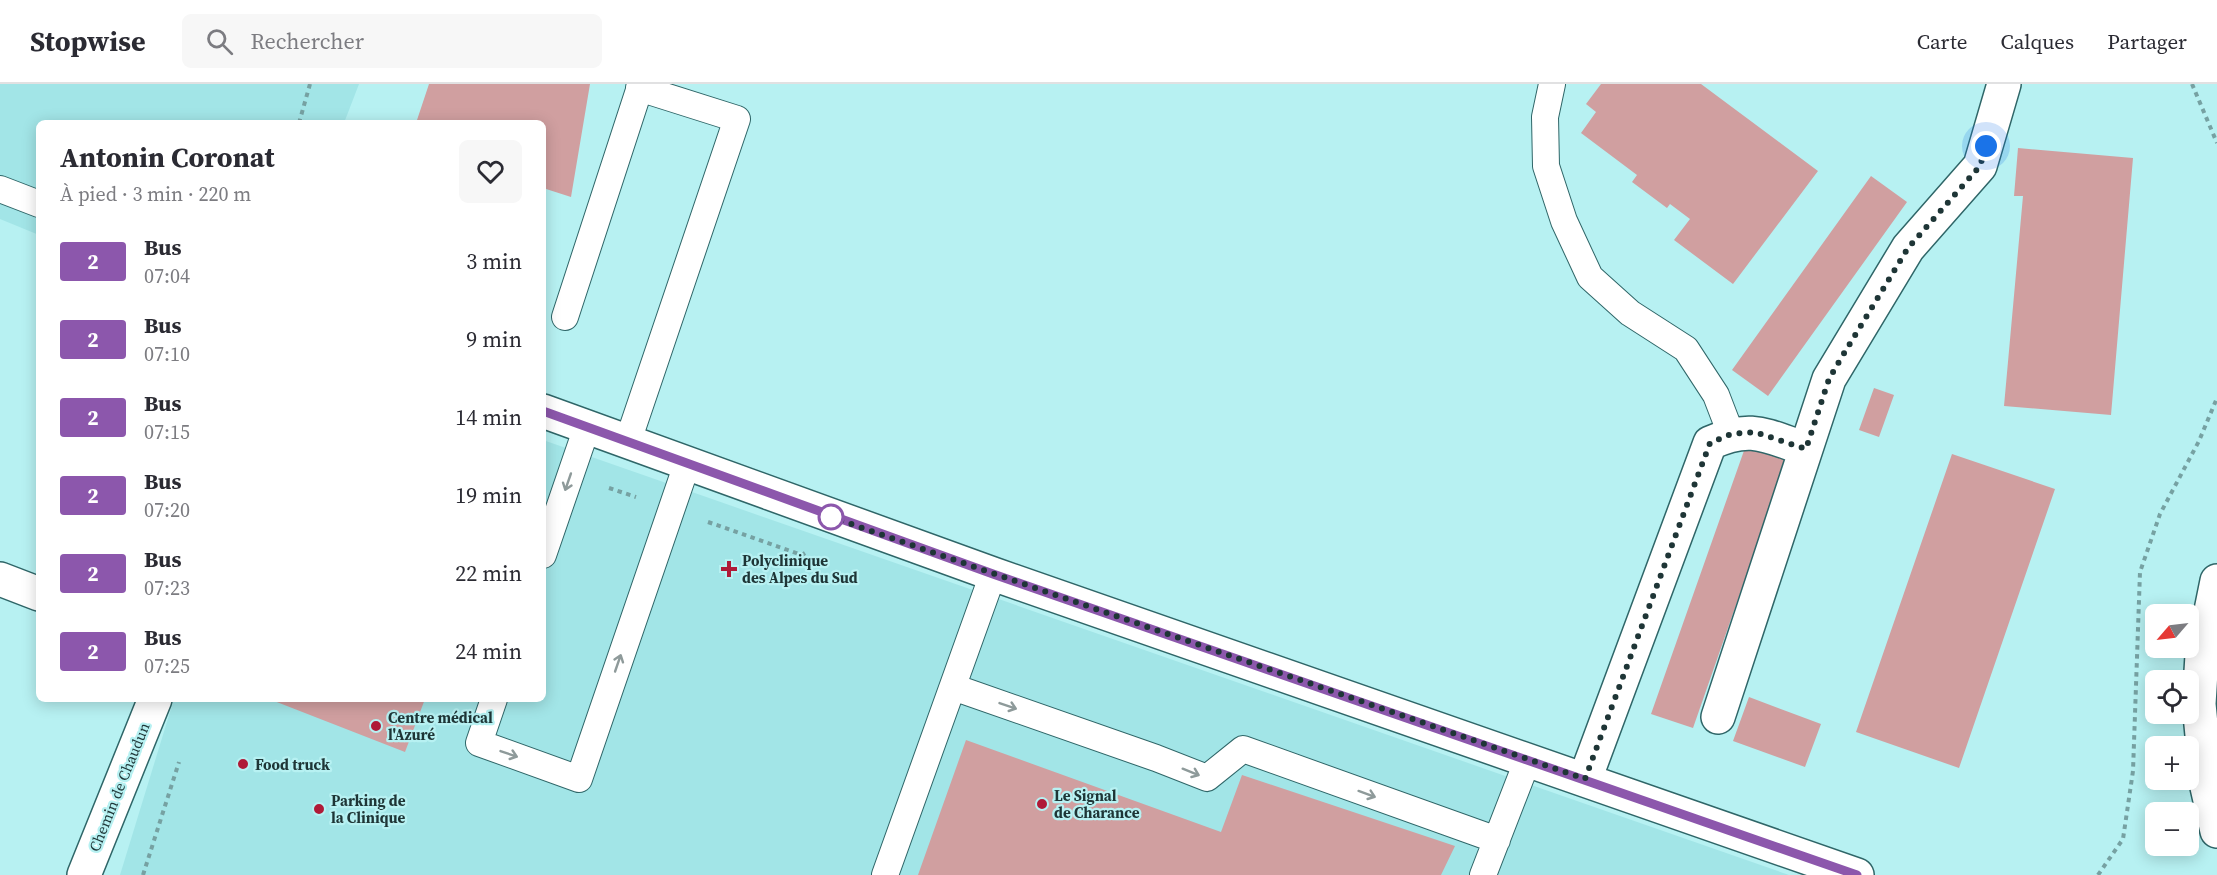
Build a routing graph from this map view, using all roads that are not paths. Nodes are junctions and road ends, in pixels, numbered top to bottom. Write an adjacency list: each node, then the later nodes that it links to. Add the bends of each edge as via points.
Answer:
1 (1552, 84): 9 (lane, via 1545,117 1546,166 1564,221 1590,277 1630,313 1686,349 1716,394)
2 (2004, 84): 11 (street, via 1980,166 1908,248 1829,379)
3 (640, 86): 6 (lane); 10 (lane, via 737,118)
4 (0, 189): 5 (lane)
5 (36, 203)
6 (565, 317)
7 (546, 412): 8 (street)
8 (587, 427): 10 (street); 13 (lane, one-way to 13)
9 (1731, 434): 11 (street, via 1755,432); 23 (street, via 1710,443)
10 (628, 441): 12 (street)
11 (1806, 449): 21 (street)
12 (687, 464): 14 (street); 20 (lane, one-way to 12, via 479,743 579,778)
13 (546, 546)
14 (993, 574): 18 (lane); 22 (street)
15 (0, 579): 17 (street)
16 (2217, 581): 24 (street, via 2202,655 2199,704 2207,787)
17 (36, 593)
18 (953, 687): 25 (lane, one-way to 25, via 1207,778 1243,749); 27 (lane)
19 (154, 702): 26 (street, Chemin de Chaudun)
20 (493, 702)
21 (1718, 717)
22 (1528, 759): 23 (street); 25 (lane)
23 (1585, 779): 29 (street)
24 (2217, 831)
25 (1497, 840): 28 (lane)
26 (84, 875)
27 (885, 875)
28 (1483, 875)
29 (1857, 875)

